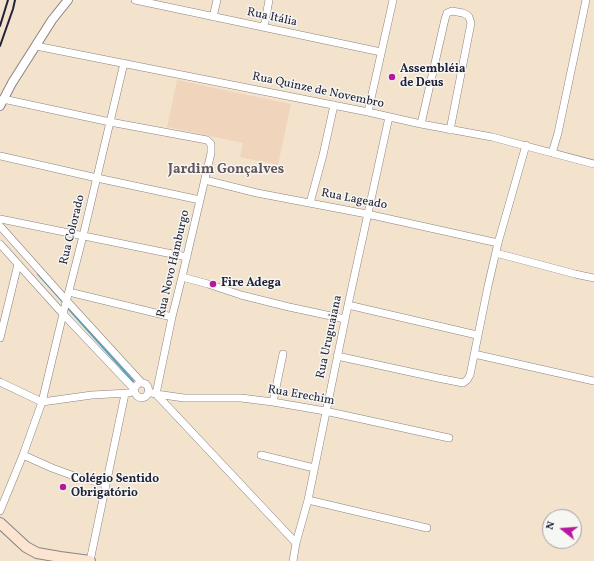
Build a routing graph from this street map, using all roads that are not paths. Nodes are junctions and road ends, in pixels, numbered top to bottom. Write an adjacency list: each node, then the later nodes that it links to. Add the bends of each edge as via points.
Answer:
1 (68, 0): 9 (street)
2 (135, 0): 7 (street, Rua Itália)
3 (216, 0): 7 (street)
4 (269, 0): 8 (street)
5 (393, 0): 10 (street)
6 (586, 0): 20 (street)
7 (213, 16): 8 (street, Rua Itália)
8 (264, 27): 10 (street, Rua Itália)
9 (36, 46): 11 (street, Rua Quinze de Novembro); 12 (street)
10 (381, 52): 14 (street)
11 (124, 63): 13 (street, Rua Quinze de Novembro); 16 (street, Rua Colorado)
12 (2, 102): 16 (street)
13 (334, 106): 14 (street, Rua Quinze de Novembro); 26 (street)
14 (368, 112): 15 (street, Rua Quinze de Novembro)
15 (389, 117): 17 (street, Rua Quinze de Novembro); 27 (street, Rua Uruguaiana)
16 (110, 122): 23 (street, Rua Colorado); 24 (street, Rua Novo Hamburgo, via 207,140 211,148)
17 (421, 124): 18 (street, Rua Quinze de Novembro); 18 (street, via 445,19 452,11 463,13 469,17 471,23)
18 (450, 130): 19 (street, Rua Quinze de Novembro)
19 (526, 146): 20 (street, Rua Quinze de Novembro); 31 (street)
20 (552, 153): 22 (street, Rua Quinze de Novembro)
21 (0, 156): 23 (street)
22 (594, 164)
23 (97, 178): 25 (street); 30 (street, Rua Colorado)
24 (205, 180): 25 (street, Rua Novo Hamburgo); 26 (street, Rua Lageado)
25 (200, 200): 34 (street, Rua Novo Hamburgo)
26 (310, 203): 27 (street, Rua Lageado)
27 (367, 214): 31 (street, Rua Lageado); 40 (street, Rua Uruguaiana)
28 (0, 219): 30 (street)
29 (0, 226): 39 (street)
30 (84, 236): 34 (street); 38 (street, Rua Colorado)
31 (498, 243): 33 (street)
32 (0, 244): 35 (street)
33 (496, 253): 37 (street); 44 (street)
34 (187, 257): 36 (street, Rua Novo Hamburgo)
35 (18, 264): 41 (street); 45 (street)
36 (182, 277): 42 (street, Rua Novo Hamburgo); 43 (street, via 241,295)
37 (594, 278)
38 (69, 292): 39 (street, Rua Colorado); 42 (street)
39 (66, 302): 41 (street, Rua Colorado); 51 (street)
40 (348, 305): 43 (street, Rua Uruguaiana); 44 (street)
41 (63, 314): 52 (street); 56 (street, Rua Colorado)
42 (172, 317): 55 (street, Rua Novo Hamburgo)
43 (345, 319): 48 (street, Rua Uruguaiana)
44 (477, 335): 47 (street)
45 (0, 338)
46 (283, 354): 57 (street)
47 (474, 354): 48 (street, via 470,375 463,383); 49 (street)
48 (337, 356): 58 (street, Rua Uruguaiana)
49 (594, 380)
50 (0, 382): 56 (street)
51 (142, 383): 52 (street, via 138,383); 53 (street, via 148,387)
52 (134, 391): 53 (street, Rua Erechim, via 141,398); 54 (street)
53 (148, 392): 55 (street, Rua Erechim)
54 (125, 394): 56 (street, via 92,395); 63 (street)
55 (156, 394): 57 (street, Rua Erechim, via 184,398 241,398); 68 (street)
56 (42, 402): 60 (street, Rua Colorado)
57 (273, 402): 58 (street, Rua Erechim)
58 (325, 411): 59 (street, Rua Erechim); 62 (street, Rua Uruguaiana)
59 (449, 438)
60 (23, 455): 63 (street, via 74,476); 65 (street, Rua Colorado)
61 (261, 455): 62 (street)
62 (314, 468): 64 (street, Rua Uruguaiana)
63 (106, 484): 69 (street)
64 (308, 500): 67 (street); 68 (street, Rua Uruguaiana)
65 (0, 511)
66 (0, 523): 69 (main road, via 26,547 37,553)
67 (427, 528)
68 (296, 543): 70 (street, Rua Uruguaiana)
69 (90, 561)
70 (293, 561)

